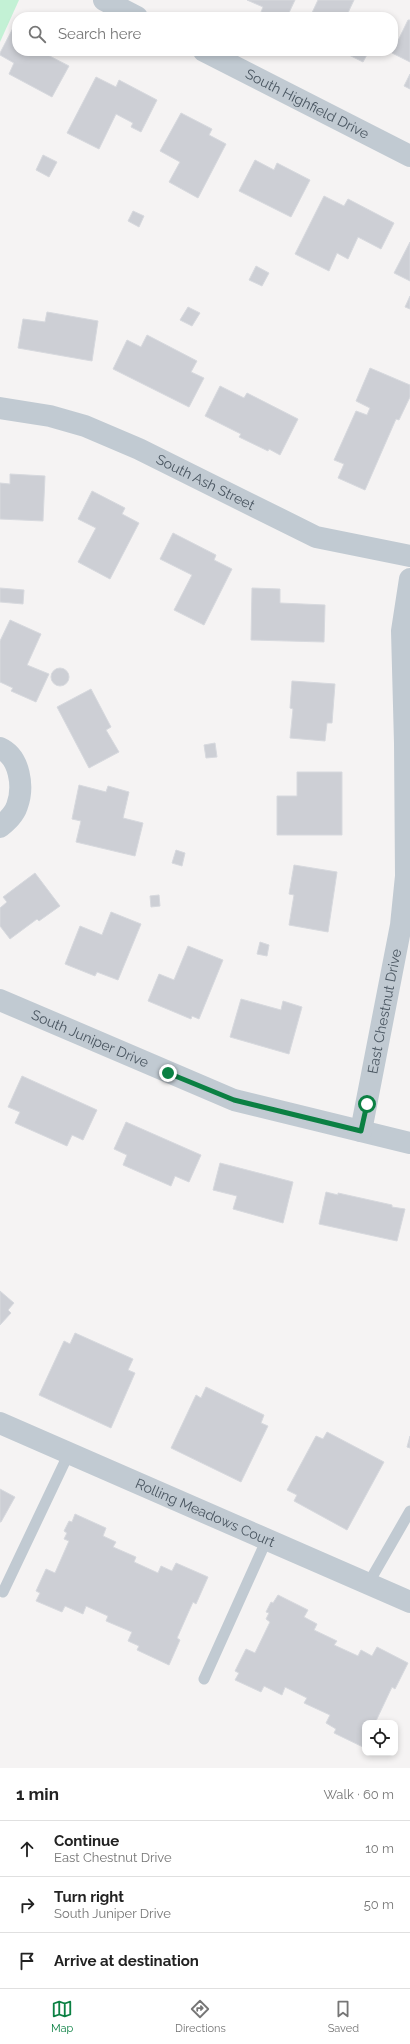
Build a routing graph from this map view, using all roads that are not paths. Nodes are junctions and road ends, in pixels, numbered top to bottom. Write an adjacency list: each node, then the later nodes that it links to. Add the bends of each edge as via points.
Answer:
1 (104, 0): 2 (street)
2 (127, 12)
3 (214, 56): 4 (street, South Highfield Drive)
4 (410, 156)
5 (0, 408): 6 (street, South Ash Street, via 50,416 85,426 316,537)
6 (410, 556)
7 (410, 579): 11 (street, East Chestnut Drive, via 402,631 405,883 402,925)
8 (0, 748): 9 (street, via 14,761 20,776 21,791 17,807)
9 (0, 827)
10 (0, 1000): 11 (street, South Juniper Drive, via 234,1100)
11 (361, 1131): 12 (street, South Juniper Drive)
12 (410, 1142)
13 (0, 1423): 14 (street, Rolling Meadows Court)
14 (69, 1453): 16 (street, Rolling Meadows Court); 18 (lane)
15 (410, 1511): 17 (lane)
16 (267, 1540): 17 (street, Rolling Meadows Court); 20 (lane)
17 (368, 1584): 19 (street, Rolling Meadows Court)
18 (3, 1592)
19 (410, 1602)
20 (204, 1679)

